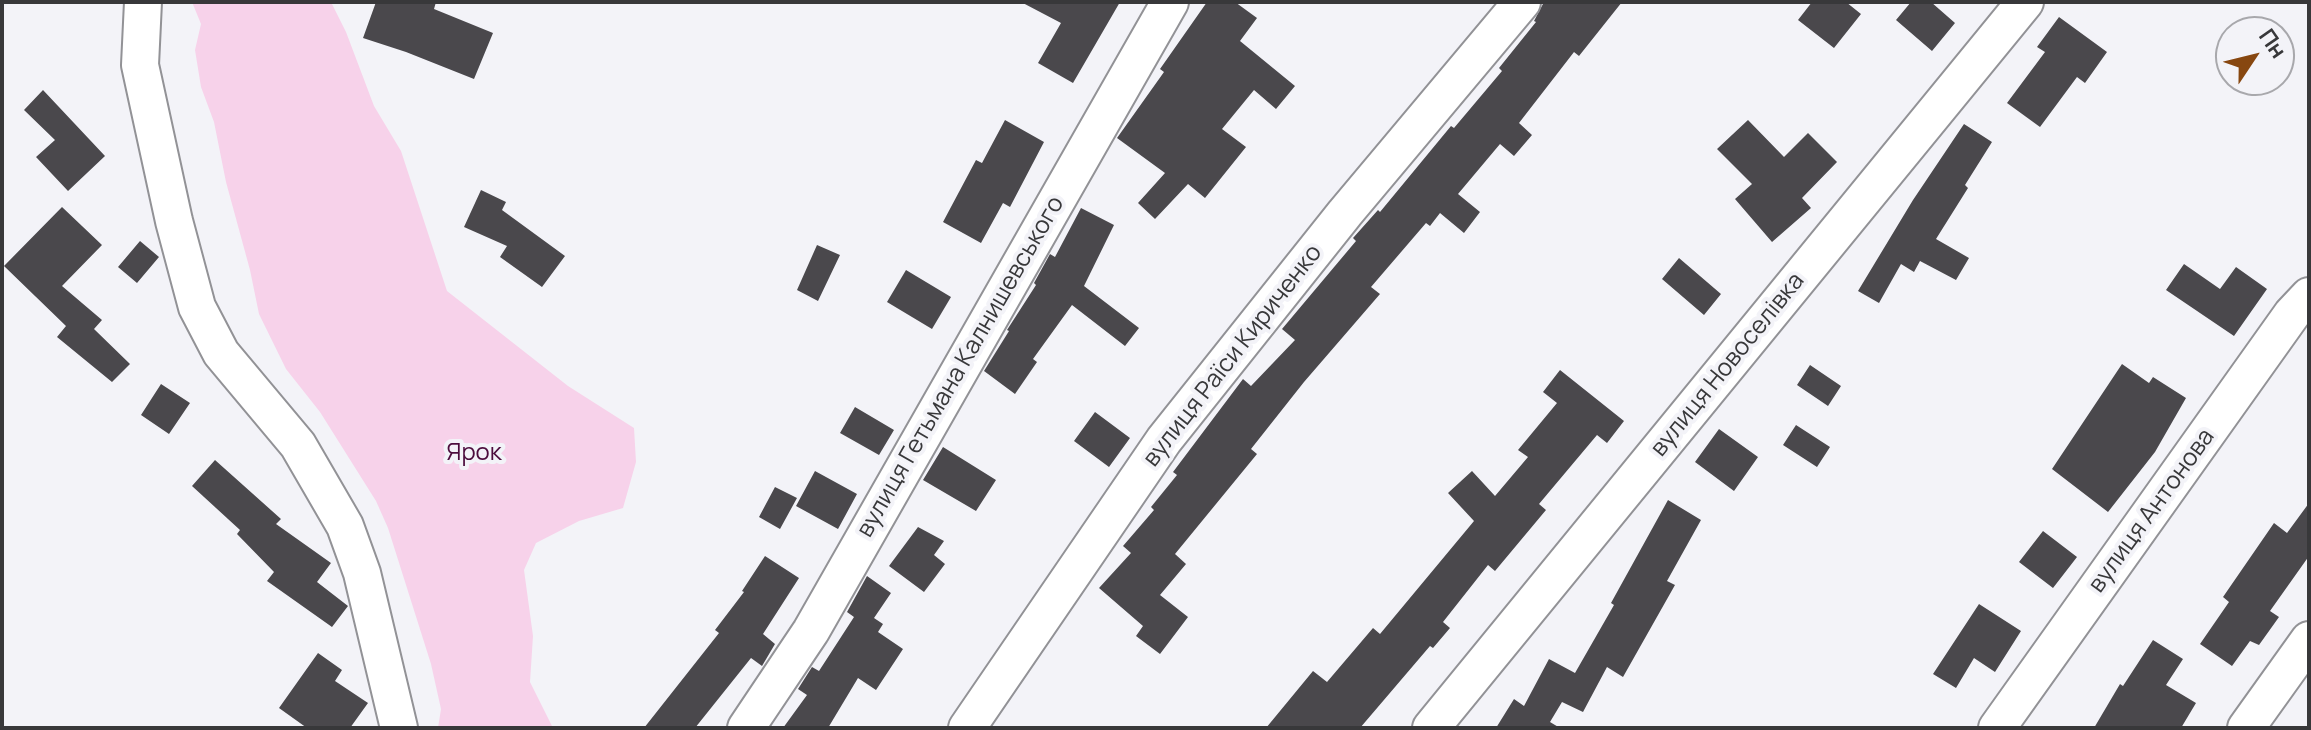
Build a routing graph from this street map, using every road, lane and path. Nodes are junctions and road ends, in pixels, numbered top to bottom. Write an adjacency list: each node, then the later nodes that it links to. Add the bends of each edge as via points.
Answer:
1 (143, 2): 7 (street, via 140,65 197,307 221,353 298,445 345,526 362,573)
2 (1170, 2): 8 (street, вулиця Гетьмана Калнишевського, via 811,631)
3 (1522, 2): 9 (street, вулиця Раїси Кириченко, via 1164,440)
4 (2025, 2): 10 (street, вулиця Новоселівка)
5 (2309, 296): 11 (street, вулиця Антонова)
6 (2309, 640): 12 (street)
7 (399, 728)
8 (746, 728)
9 (967, 728)
10 (1431, 728)
11 (1997, 728)
12 (2246, 728)

